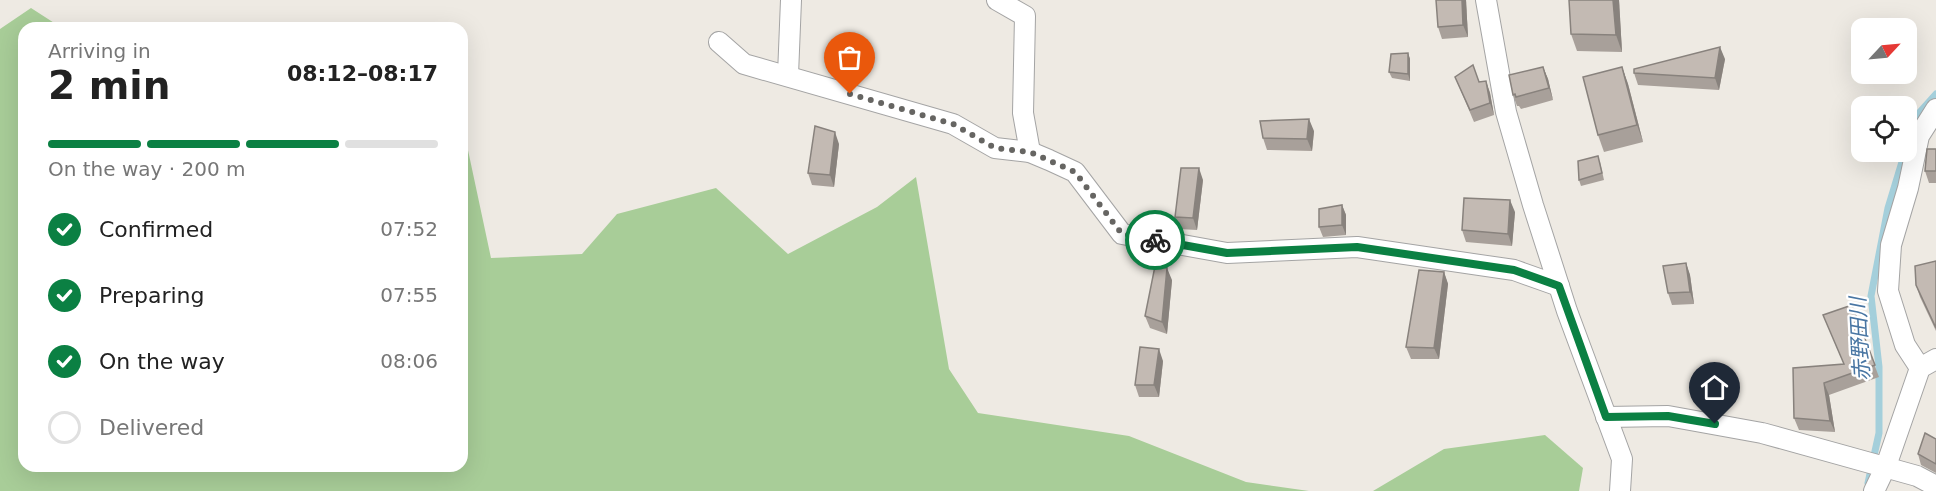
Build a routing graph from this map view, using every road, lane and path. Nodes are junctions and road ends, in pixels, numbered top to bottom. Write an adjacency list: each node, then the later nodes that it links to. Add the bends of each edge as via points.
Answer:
1 (791, 0): 5 (street)
2 (997, 0): 7 (street, via 1025,16 1023,113)
3 (1486, 0): 8 (street, via 1506,112)
4 (719, 42): 5 (street, via 744,64)
5 (788, 75): 7 (street, via 953,124 995,148)
6 (1936, 109): 9 (street, via 1919,136 1891,245 1888,291 1905,345)
7 (1030, 152): 8 (street, via 1075,172 1122,234 1227,253 1357,247 1514,270)
8 (1559, 286): 10 (street)
9 (1928, 364): 11 (street)
10 (1606, 417): 11 (street, via 1668,416 1762,433); 13 (street, via 1622,459)
11 (1886, 466): 12 (street); 14 (street)
12 (1936, 486)
13 (1620, 491)
14 (1874, 491)

